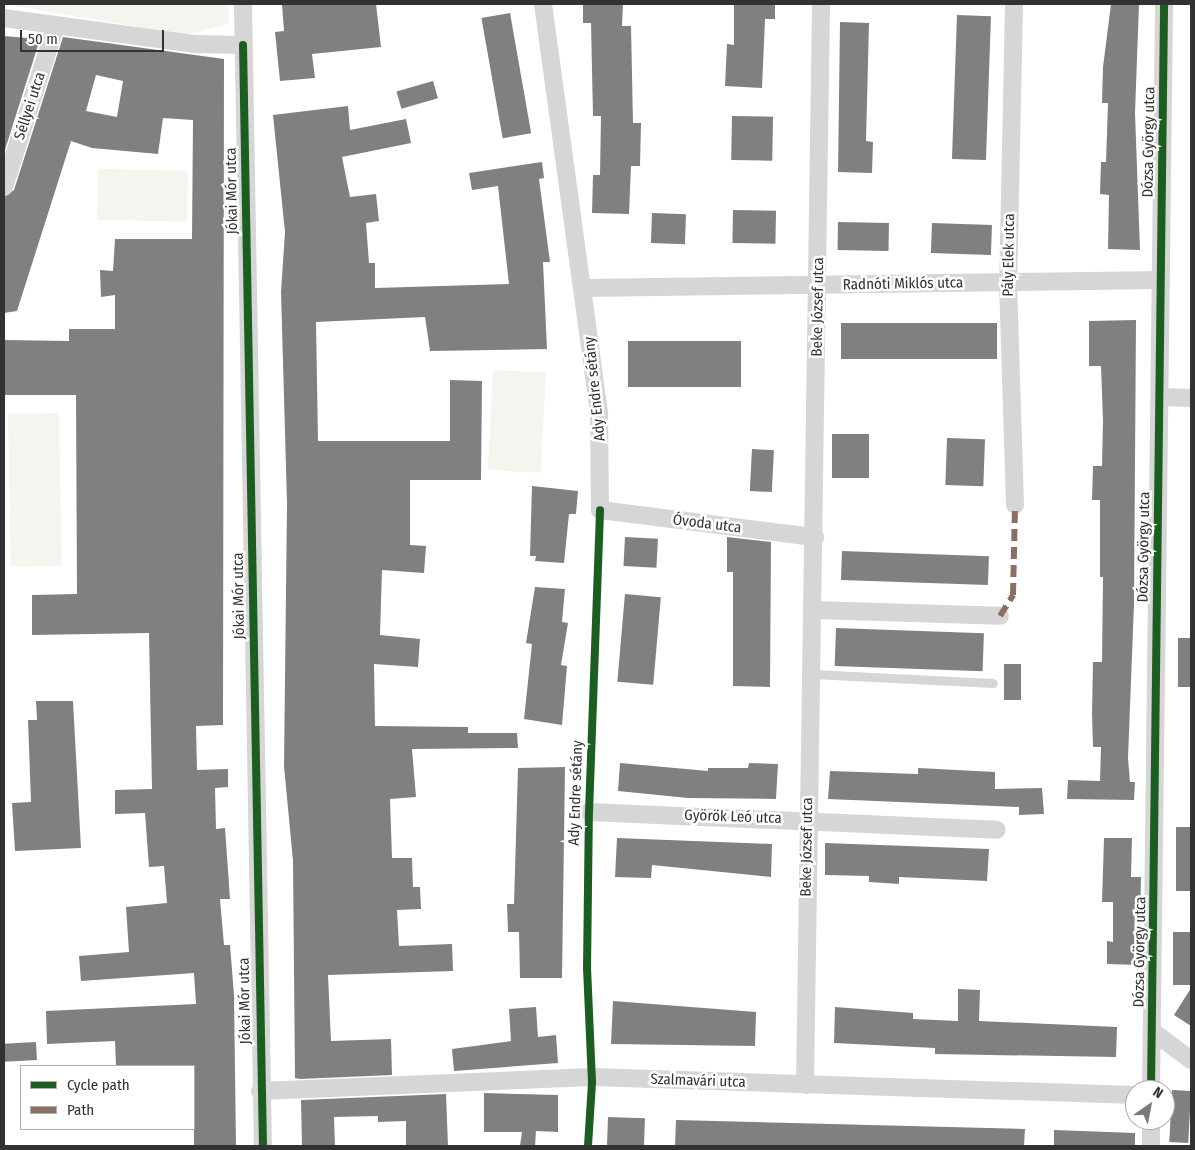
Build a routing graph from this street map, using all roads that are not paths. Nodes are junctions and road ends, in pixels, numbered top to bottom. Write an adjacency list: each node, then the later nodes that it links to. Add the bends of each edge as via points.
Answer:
1 (243, 4): 8 (street, Jókai Mór utca)
2 (543, 4): 13 (street, Ady Endre sétány)
3 (820, 4): 12 (street, Beke József utca)
4 (1014, 4): 11 (street, Pály Elek utca)
5 (1164, 4): 10 (street, Dózsa György utca)
6 (4, 18): 7 (street)
7 (56, 25): 8 (street, via 195,44); 9 (street, Séllyei utca)
8 (243, 45): 30 (street, Jókai Mór utca)
9 (4, 187)
10 (1161, 280): 11 (street, Radnóti Miklós utca); 14 (street, Dózsa György utca)
11 (1008, 282): 12 (street, Radnóti Miklós utca); 16 (street, Pály Elek utca)
12 (819, 285): 13 (street, Radnóti Miklós utca); 18 (street, Beke József utca)
13 (585, 288): 17 (street, Ady Endre sétány, via 599,415)
14 (1160, 397): 15 (street); 26 (street, Dózsa György utca)
15 (1191, 398)
16 (1014, 505)
17 (600, 510): 18 (street, Óvoda utca)
18 (815, 537): 19 (street, Beke József utca)
19 (814, 610): 20 (street); 21 (street, Beke József utca)
20 (1000, 616)
21 (814, 674): 22 (lane); 24 (street, Beke József utca)
22 (992, 683)
23 (589, 812): 24 (street, Györök Leó utca)
24 (807, 820): 25 (street, Györök Leó utca); 29 (street, Beke József utca)
25 (997, 830)
26 (1152, 1031): 27 (street); 28 (street, Dózsa György utca)
27 (1191, 1060)
28 (1151, 1080)
29 (805, 1085): 30 (street, Szalmavári utca, via 592,1077); 31 (street, Szalmavári utca)
30 (260, 1091): 33 (street, Jókai Mór utca)
31 (1125, 1096)
32 (1151, 1130): 34 (street)
33 (262, 1146)
34 (1151, 1146)

